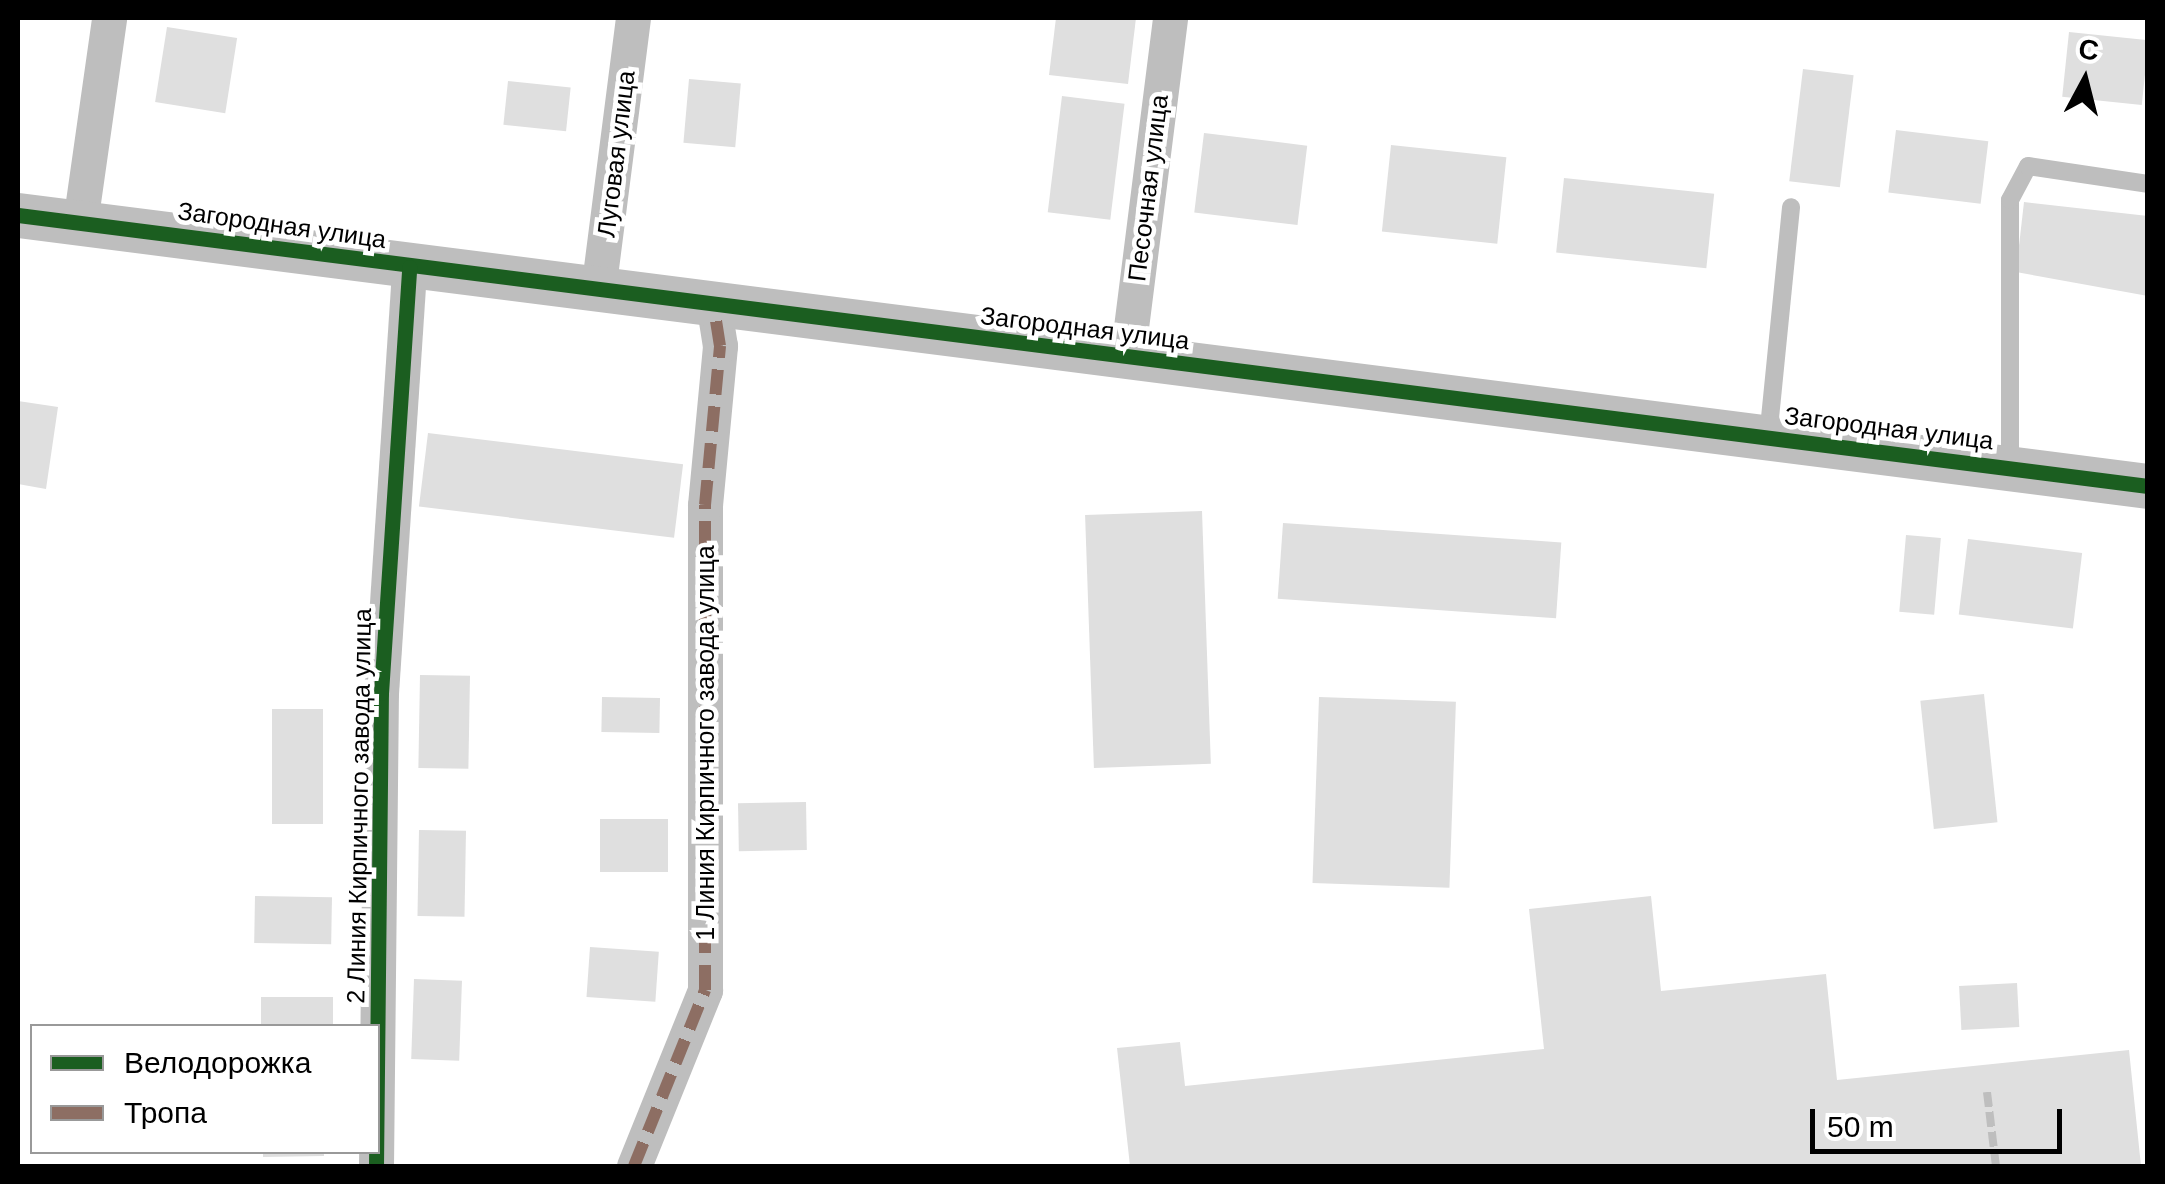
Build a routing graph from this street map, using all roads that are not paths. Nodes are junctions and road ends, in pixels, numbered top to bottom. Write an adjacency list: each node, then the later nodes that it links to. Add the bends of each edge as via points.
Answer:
1 (109, 18): 7 (street)
2 (633, 18): 9 (street, Луговая улица)
3 (1170, 18): 11 (street, Песочная улица)
4 (2148, 184): 13 (lane, via 2028,166 2010,200)
5 (1792, 207): 12 (lane)
6 (18, 216): 7 (street, Загородная улица)
7 (80, 223): 8 (street, Загородная улица)
8 (409, 268): 9 (street, Загородная улица); 15 (street, 2 Линия Кирпичного завода улица, via 381,693)
9 (598, 291): 10 (street, Загородная улица)
10 (714, 307): 11 (street, Загородная улица); 16 (street, 1 Линия Кирпичного завода улица, via 720,346 706,505 704,990)
11 (1127, 359): 12 (street, Загородная улица)
12 (1768, 438): 13 (street, Загородная улица)
13 (2010, 468): 14 (street, Загородная улица)
14 (2148, 486)
15 (378, 1024)
16 (634, 1166)

